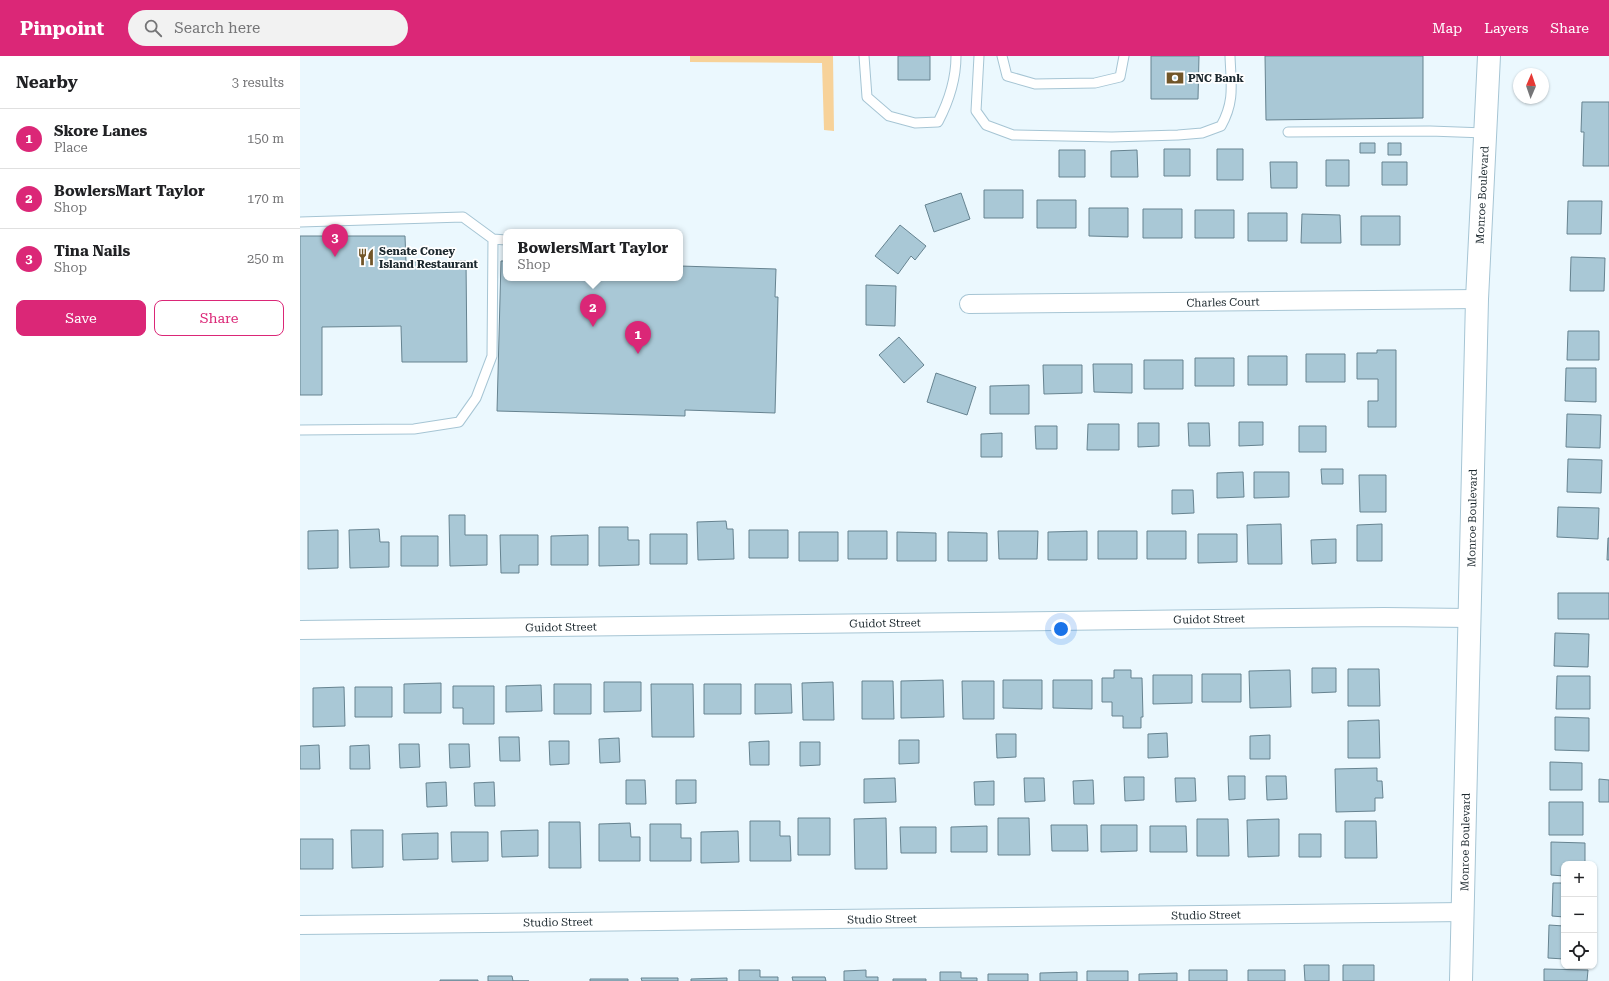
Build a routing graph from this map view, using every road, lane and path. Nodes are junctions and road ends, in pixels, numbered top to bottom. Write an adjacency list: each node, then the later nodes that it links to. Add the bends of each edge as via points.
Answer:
1 (864, 56): 2 (lane, via 867,97 889,116 915,123 938,122 948,101 956,70)
2 (956, 56)
3 (979, 56): 6 (lane, via 976,111 986,125 1013,135 1112,137 1202,133 1221,126 1232,98)
4 (1002, 56): 5 (lane, via 1007,76 1035,84 1095,83 1120,77)
5 (1124, 56)
6 (1230, 56)
7 (1489, 56): 9 (street, Monroe Boulevard)
8 (1288, 132): 9 (lane)
9 (1485, 133): 13 (street, Monroe Boulevard)
10 (300, 222): 11 (lane, via 463,217)
11 (493, 239): 12 (lane); 15 (lane, via 492,356 476,398 459,422 414,429)
12 (503, 240)
13 (1477, 299): 14 (street, Charles Court); 16 (street, Monroe Boulevard)
14 (969, 304)
15 (300, 430)
16 (1469, 618): 17 (street, Guidot Street); 18 (street, Monroe Boulevard)
17 (300, 630)
18 (1464, 912): 19 (street, Studio Street); 20 (street, Monroe Boulevard)
19 (300, 925)
20 (1461, 981)

